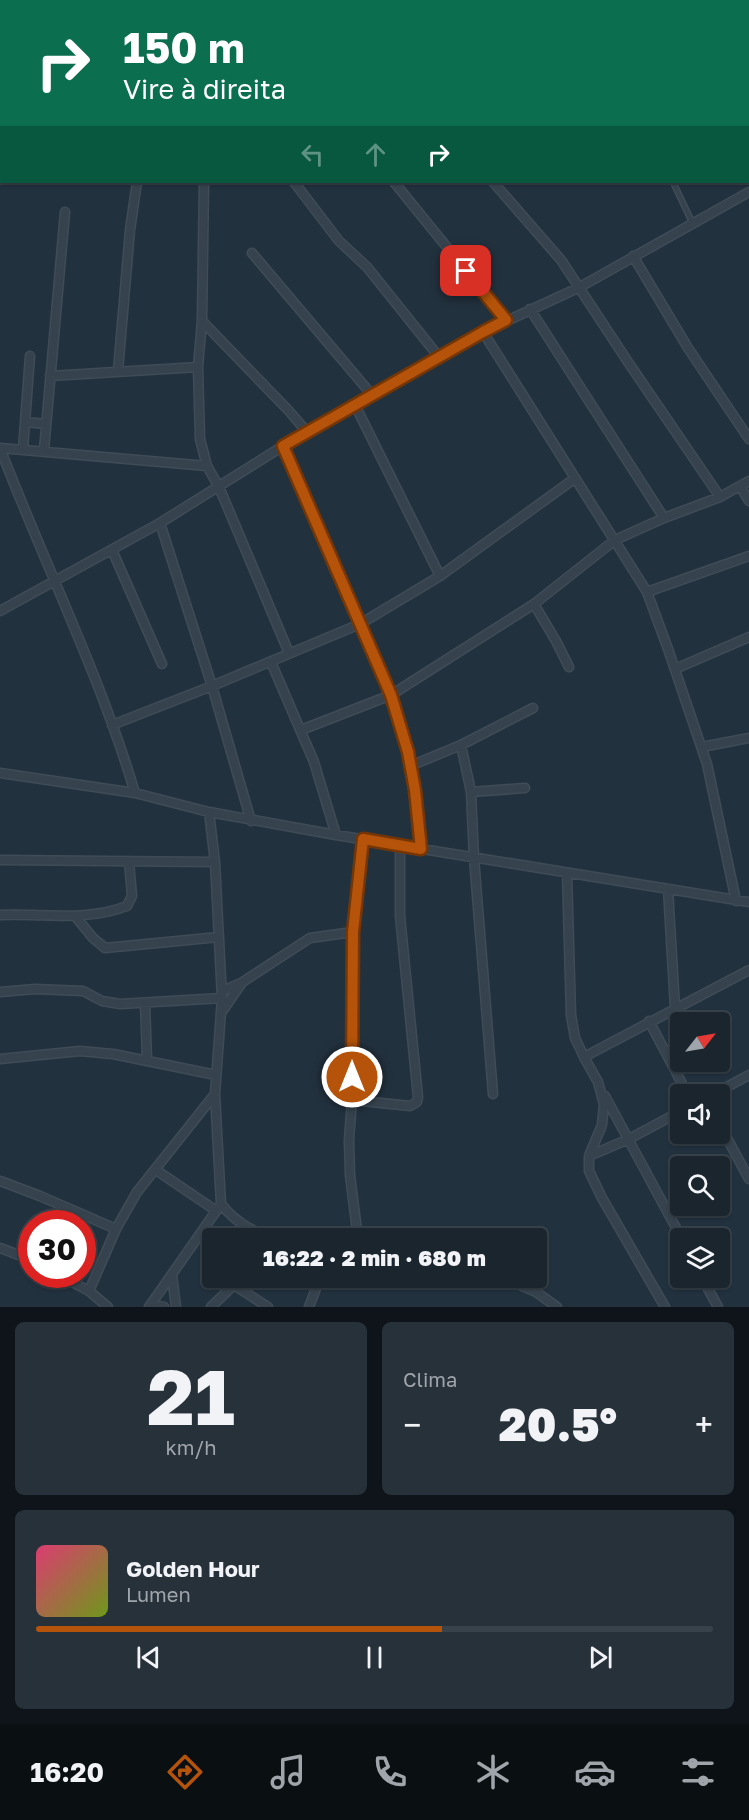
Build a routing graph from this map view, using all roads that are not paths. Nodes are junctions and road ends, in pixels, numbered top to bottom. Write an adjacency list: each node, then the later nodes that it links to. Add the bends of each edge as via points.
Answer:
1 (137, 183): 20 (street)
2 (204, 183): 15 (street)
3 (295, 183): 18 (street)
4 (395, 183): 14 (street)
5 (494, 183): 12 (street)
6 (673, 183): 9 (lane)
7 (749, 192): 9 (street)
8 (65, 212): 21 (street)
9 (693, 223): 11 (street)
10 (252, 253): 22 (street)
11 (633, 256): 12 (street); 27 (street)
12 (580, 287): 13 (street); 37 (street)
13 (530, 309): 14 (street); 39 (street)
14 (506, 320): 16 (street)
15 (202, 321): 19 (street); 26 (street)
16 (483, 332): 18 (street); 33 (street)
17 (30, 356): 24 (street)
18 (439, 357): 22 (street)
19 (198, 367): 20 (street); 32 (street, via 200,439)
20 (118, 371): 21 (street)
21 (50, 376): 25 (street)
22 (372, 395): 23 (street)
23 (355, 405): 26 (street); 44 (street)
24 (25, 422): 25 (street); 30 (street)
25 (46, 424): 31 (street)
26 (307, 432): 28 (street)
27 (749, 439)
28 (283, 446): 35 (street); 49 (street)
29 (0, 448): 30 (street); 45 (street)
30 (23, 449): 31 (street)
31 (44, 450): 32 (street)
32 (207, 466): 35 (street)
33 (574, 479): 41 (street); 44 (street)
34 (749, 481): 36 (street)
35 (219, 486): 40 (street); 51 (street)
36 (740, 486): 37 (street); 38 (street)
37 (720, 497): 39 (street)
38 (749, 501)
39 (664, 518): 41 (street)
40 (160, 523): 42 (street); 56 (street)
41 (615, 540): 46 (street); 47 (street)
42 (112, 550): 45 (street); 53 (street)
43 (749, 556): 46 (street)
44 (440, 576): 49 (street)
45 (55, 582): 48 (street); 59 (street)
46 (646, 592): 55 (street)
47 (534, 604): 54 (street); 57 (street)
48 (0, 611)
49 (360, 624): 51 (street); 57 (street)
50 (749, 637): 55 (street)
51 (289, 653): 52 (street)
52 (271, 662): 56 (street); 60 (street)
53 (162, 664)
54 (569, 667)
55 (675, 669): 63 (street)
56 (212, 686): 59 (street); 70 (street)
57 (391, 695): 60 (street); 64 (street)
58 (533, 708): 62 (street)
59 (112, 725): 68 (street)
60 (301, 730): 71 (street)
61 (749, 738): 63 (street)
62 (461, 745): 64 (street); 67 (street)
63 (702, 747): 81 (street)
64 (410, 766): 74 (street)
65 (0, 773): 68 (street)
66 (525, 788): 67 (street)
67 (471, 792): 75 (street)
68 (135, 793): 69 (street)
69 (209, 812): 70 (street); 78 (street)
70 (251, 821): 71 (street)
71 (336, 835): 72 (street)
72 (363, 839): 73 (street); 85 (street)
73 (400, 846): 74 (street); 105 (street, via 401,927 418,1097 410,1106)
74 (421, 849): 75 (street)
75 (474, 858): 79 (street); 104 (street)
76 (0, 860): 77 (street)
77 (129, 862): 78 (street); 84 (street, via 132,896 127,906)
78 (215, 862): 86 (street)
79 (567, 873): 80 (street); 95 (street, via 572,1015 575,1038)
80 (668, 890): 81 (street); 92 (street)
81 (736, 901): 82 (street)
82 (748, 901)
83 (0, 915): 84 (street)
84 (75, 916): 86 (street, via 105,948)
85 (353, 932): 88 (street, via 310,938); 105 (street)
86 (219, 937): 90 (street)
87 (749, 970): 92 (street)
88 (241, 983): 90 (street); 93 (street)
89 (0, 992): 91 (street, via 76,990 113,1004)
90 (222, 994): 91 (street); 93 (street)
91 (145, 1003): 97 (street)
92 (675, 1008): 94 (street)
93 (222, 1012): 98 (street)
94 (649, 1021): 95 (street); 101 (street)
95 (584, 1057): 100 (street)
96 (0, 1059): 97 (street, via 80,1051)
97 (147, 1060): 98 (street)
98 (216, 1075): 103 (street)
99 (749, 1075): 102 (street)
100 (598, 1082): 107 (street); 109 (street, via 604,1104 603,1125)
101 (682, 1084)
102 (730, 1085)
103 (215, 1094): 110 (street); 113 (street)
104 (493, 1094)
105 (352, 1100): 116 (street, via 350,1175)
106 (670, 1117): 107 (street)
107 (628, 1139): 109 (street); 117 (street)
108 (730, 1144): 111 (street)
109 (589, 1156): 136 (street, via 589,1171 602,1198)
110 (156, 1170): 113 (street); 114 (street, via 137,1192)
111 (749, 1179)
112 (0, 1180): 114 (street)
113 (218, 1207): 115 (street); 120 (street)
114 (116, 1228): 127 (street)
115 (247, 1228)
116 (357, 1228)
117 (676, 1228)
118 (0, 1248): 119 (street)
119 (18, 1255)
120 (172, 1275): 128 (street); 132 (street)
121 (83, 1288): 127 (street)
122 (231, 1288): 133 (street)
123 (238, 1288): 129 (street)
124 (316, 1288): 134 (street)
125 (527, 1288): 135 (street)
126 (708, 1288): 137 (street)
127 (89, 1291): 130 (street)
128 (150, 1305): 131 (street)
129 (264, 1306)
130 (108, 1307)
131 (164, 1307)
132 (176, 1307)
133 (211, 1307)
134 (309, 1307)
135 (557, 1307)
136 (665, 1307)
137 (718, 1307)

